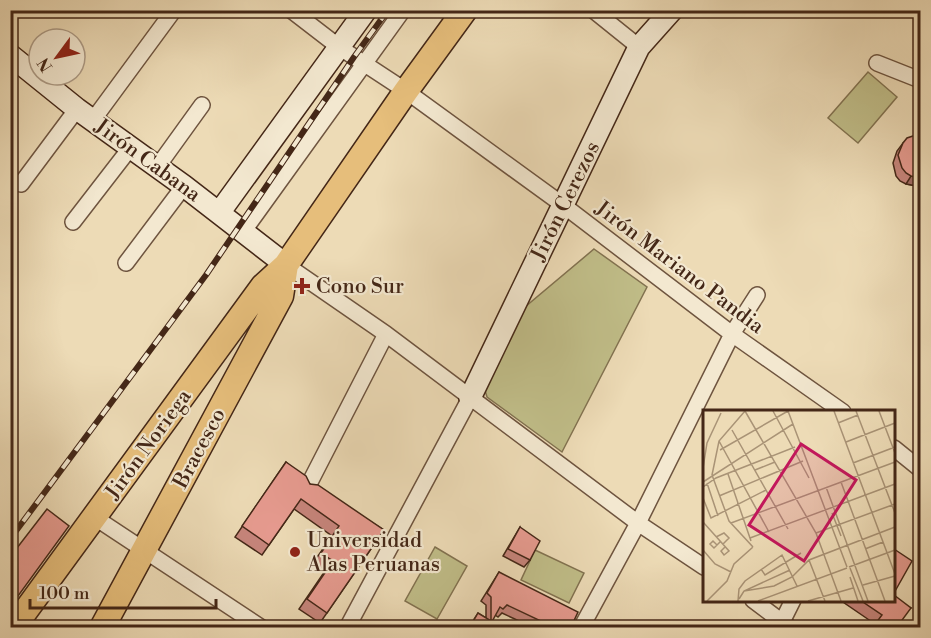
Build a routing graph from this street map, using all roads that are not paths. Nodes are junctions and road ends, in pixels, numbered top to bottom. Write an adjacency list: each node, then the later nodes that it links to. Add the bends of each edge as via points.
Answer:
1 (174, 10): 16 (street)
2 (291, 10): 8 (street, Jirón Mariano Pandia)
3 (366, 10): 8 (street)
4 (403, 10): 11 (street)
5 (465, 10): 14 (main road)
6 (593, 10): 9 (street)
7 (672, 10): 9 (street, Jirón Cerezos)
8 (339, 47): 11 (street, Jirón Mariano Pandia); 22 (street)
9 (639, 47): 21 (street, Jirón Cerezos)
10 (10, 55): 16 (street, Jirón Cabana)
11 (364, 63): 14 (street, Jirón Mariano Pandia); 24 (street)
12 (878, 63): 13 (street)
13 (921, 80)
14 (406, 91): 21 (street, Jirón Mariano Pandia); 26 (main road)
15 (202, 105): 18 (street)
16 (85, 114): 17 (street, Jirón Cabana); 19 (street)
17 (130, 147): 18 (street, Jirón Cabana); 23 (street)
18 (158, 166): 20 (street, Jirón Cabana)
19 (21, 184)
20 (184, 186): 22 (street, Jirón Cabana); 25 (street)
21 (563, 205): 29 (street, Jirón Mariano Pandia); 30 (street, Jirón Cerezos)
22 (219, 213): 24 (street, Jirón Cabana)
23 (73, 222)
24 (243, 232): 26 (street, Jirón Cabana)
25 (126, 263)
26 (286, 265): 28 (street); 35 (main road, Jirón Noriega, via 263,286); 37 (main road, Bracesco, via 281,296)
27 (757, 294): 29 (street)
28 (386, 334): 30 (street); 34 (street)
29 (732, 334): 31 (street, Jirón Mariano Pandia); 36 (street)
30 (470, 398): 36 (street); 45 (street)
31 (842, 410)
32 (895, 449): 33 (street)
33 (921, 469)
34 (308, 486)
35 (94, 517): 37 (street); 42 (main road, Jirón Noriega)
36 (638, 523): 38 (street); 46 (street)
37 (144, 550): 43 (main road, Bracesco); 44 (street)
38 (703, 566)
39 (755, 602): 41 (street)
40 (792, 602): 41 (street)
41 (783, 626)
42 (13, 627)
43 (102, 627)
44 (262, 627)
45 (347, 627)
46 (581, 627)

